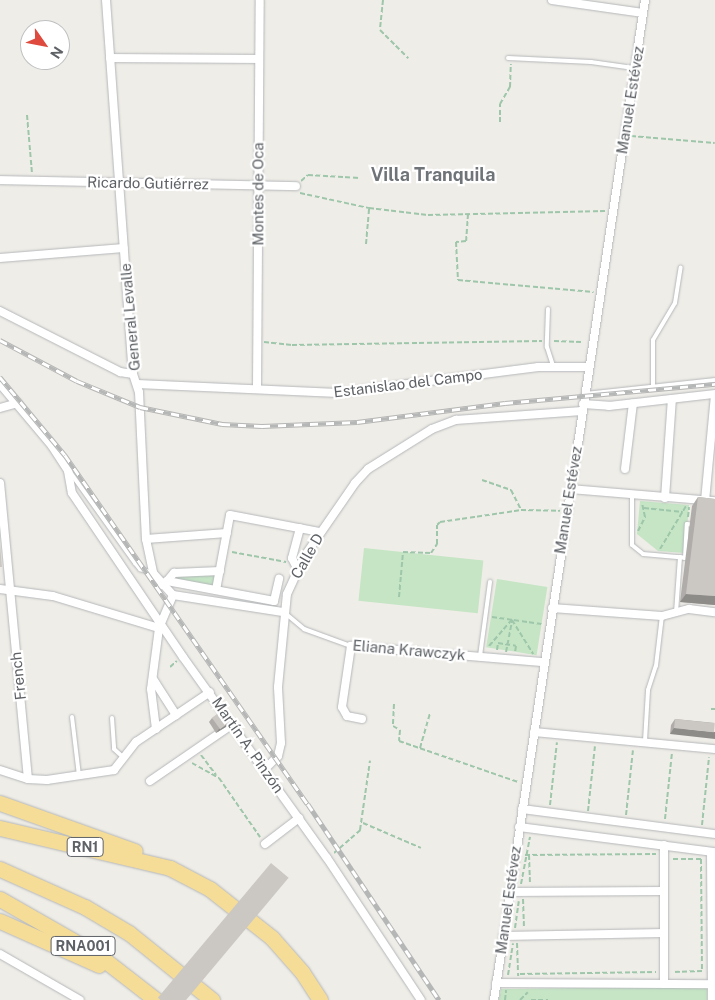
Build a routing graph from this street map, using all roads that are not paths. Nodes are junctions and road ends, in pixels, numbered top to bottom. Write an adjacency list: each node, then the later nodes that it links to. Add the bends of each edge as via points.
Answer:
1 (106, 0): 6 (street, General Levalle)
2 (260, 0): 7 (street, Montes de Oca)
3 (552, 0): 5 (street)
4 (645, 0): 5 (street, Manuel Estévez)
5 (643, 13): 9 (street, Manuel Estévez)
6 (110, 58): 7 (street); 11 (street, General Levalle)
7 (259, 59): 12 (street, Montes de Oca)
8 (510, 59): 9 (lane, via 590,62)
9 (634, 68): 20 (street, Manuel Estévez)
10 (0, 180): 11 (street, Ricardo Gutiérrez)
11 (118, 182): 12 (street, Ricardo Gutiérrez); 14 (street, General Levalle)
12 (259, 185): 13 (street, Ricardo Gutiérrez); 26 (street, Montes de Oca)
13 (296, 186)
14 (124, 248): 15 (street); 21 (street, General Levalle)
15 (0, 258)
16 (681, 267): 25 (lane, via 675,303 653,340)
17 (548, 309): 19 (lane, via 547,341)
18 (0, 311): 21 (street, via 120,372)
19 (553, 366): 20 (street, Estanislao del Campo); 26 (street, Estanislao del Campo, via 338,393 286,392)
20 (589, 367): 27 (street, Manuel Estévez)
21 (133, 374): 24 (street, General Levalle)
22 (715, 380): 25 (lane)
23 (0, 384): 30 (street)
24 (137, 384): 26 (street, Estanislao del Campo); 46 (street, General Levalle)
25 (654, 386): 27 (lane)
26 (257, 387)
27 (584, 394): 32 (street, Manuel Estévez)
28 (715, 395): 29 (street, Calle D); 40 (street)
29 (672, 399): 31 (street, Calle D); 39 (street)
30 (17, 403): 33 (street); 35 (street)
31 (633, 403): 32 (street, Calle D); 34 (street)
32 (582, 407): 37 (street, Manuel Estévez); 44 (street, Calle D, via 456,420 432,429 368,469)
33 (0, 408)
34 (625, 469)
35 (68, 471): 50 (lane, via 135,563 140,569); 63 (street, Martín A. Pinzón, via 72,493)
36 (0, 483): 55 (street, French)
37 (571, 489): 38 (street); 58 (street, Manuel Estévez)
38 (636, 496): 39 (street); 47 (lane, via 632,545 643,554)
39 (665, 498): 40 (street)
40 (705, 501): 41 (street)
41 (715, 502)
42 (696, 525): 47 (lane, via 687,524 685,558)
43 (300, 528): 44 (street); 45 (street, via 230,515); 48 (street, via 293,560)
44 (320, 532): 48 (street, Calle D)
45 (227, 533): 46 (street); 49 (street)
46 (146, 539): 50 (street, General Levalle)
47 (680, 557): 61 (lane)
48 (298, 568): 59 (street, Calle D)
49 (220, 571): 53 (street, via 174,573); 56 (street)
50 (153, 573): 53 (street, General Levalle)
51 (279, 579): 56 (street, via 274,601)
52 (490, 582): 65 (lane)
53 (164, 583): 56 (street); 57 (street, General Levalle)
54 (0, 589): 55 (street)
55 (9, 589): 63 (street, via 53,596); 82 (street, French)
56 (216, 590)
57 (173, 595): 59 (street); 63 (street)
58 (552, 608): 62 (street); 66 (street, Manuel Estévez)
59 (283, 612): 64 (lane, Eliana Krawczyk, via 304,629); 79 (street, Calle D, via 278,687 281,743 278,756)
60 (715, 612): 61 (street, via 689,609)
61 (676, 613): 62 (street)
62 (662, 616): 76 (lane, via 656,666 648,690)
63 (160, 625): 67 (street); 68 (street, Martín A. Pinzón)
64 (351, 646): 65 (street, Eliana Krawczyk); 72 (street, via 342,707 347,716)
65 (480, 656): 66 (street, Eliana Krawczyk)
66 (541, 662): 75 (street, Manuel Estévez)
67 (152, 677): 69 (street); 74 (street)
68 (210, 692): 69 (street); 73 (street, Martín A. Pinzón)
69 (176, 715): 74 (street)
70 (72, 717): 81 (lane)
71 (112, 718): 78 (lane, via 116,753)
72 (362, 719)
73 (233, 724): 79 (street, Martín A. Pinzón); 83 (street)
74 (156, 728): 78 (street, via 136,742)
75 (534, 732): 76 (street); 85 (street, Manuel Estévez)
76 (645, 742): 77 (street)
77 (712, 749)
78 (123, 757): 81 (street, via 117,768 108,772)
79 (265, 769): 86 (street, Martín A. Pinzón)
80 (0, 770): 82 (street)
81 (78, 776): 82 (street)
82 (28, 779)
83 (150, 782)
84 (0, 803): 93 (highway, via 111,841)
85 (522, 808): 87 (street, Manuel Estévez); 89 (street)
86 (299, 818): 90 (street); 110 (street, Martín A. Pinzón)
87 (519, 827): 91 (street); 96 (street, Manuel Estévez)
88 (0, 828): 93 (highway, RN1)
89 (715, 834)
90 (265, 844)
91 (664, 845): 92 (street); 95 (street)
92 (713, 852): 104 (street)
93 (170, 868): 109 (highway, RN1, via 210,888 259,925 289,956)
94 (0, 869): 108 (highway, via 85,907 129,933)
95 (664, 891): 96 (street); 99 (street)
96 (509, 892): 100 (street, Manuel Estévez)
97 (0, 899): 105 (highway, RNA001, via 98,955)
98 (0, 921): 105 (highway)
99 (664, 933): 100 (street); 103 (street)
100 (503, 936): 102 (street, Manuel Estévez)
101 (0, 954): 106 (street)
102 (496, 983): 103 (street); 111 (street, Manuel Estévez)
103 (664, 984): 104 (street)
104 (712, 984): 112 (street)
105 (138, 986): 107 (highway, RNA001)
106 (80, 1000)
107 (156, 1000)
108 (212, 1000)
109 (320, 1000)
110 (421, 1000)
111 (494, 1000)
112 (712, 1000)

